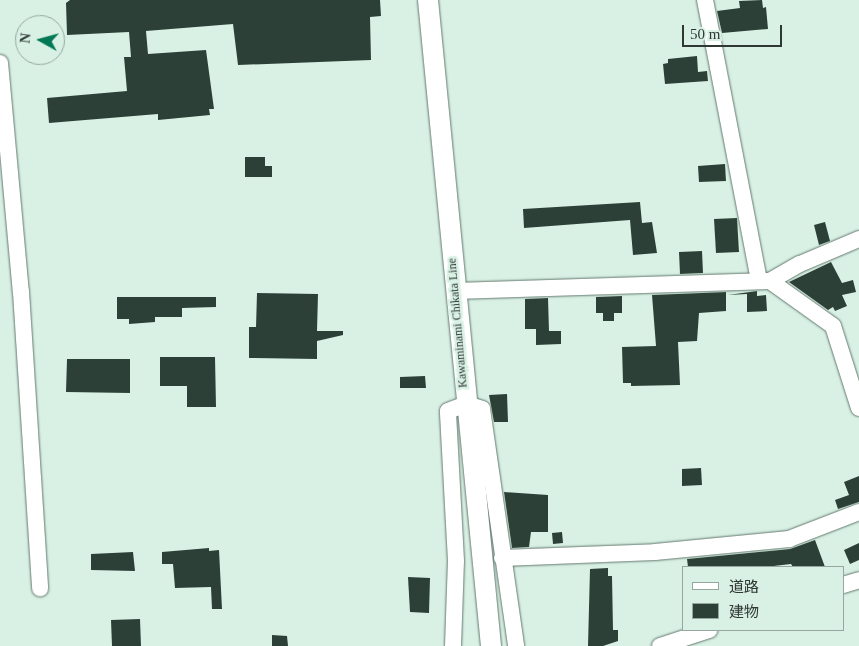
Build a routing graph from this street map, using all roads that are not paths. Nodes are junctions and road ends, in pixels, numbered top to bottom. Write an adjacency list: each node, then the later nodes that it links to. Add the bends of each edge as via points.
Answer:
1 (428, 0): 6 (main road, Kawaminami Chikata Line)
2 (705, 0): 5 (street)
3 (0, 62): 13 (street, via 21,292)
4 (859, 238): 5 (street)
5 (764, 281): 6 (street); 8 (street, via 833,326)
6 (455, 291): 7 (main road, Kawaminami Chikata Line)
7 (466, 404): 10 (street, via 482,409); 15 (street, via 448,411 456,561); 16 (main road, Kawaminami Chikata Line)
8 (859, 408)
9 (859, 512): 10 (street, via 789,539 655,552)
10 (502, 558): 17 (street)
11 (859, 580): 12 (street)
12 (844, 585)
13 (40, 588)
14 (706, 631): 18 (street)
15 (453, 646)
16 (491, 646)
17 (516, 646)
18 (660, 646)

